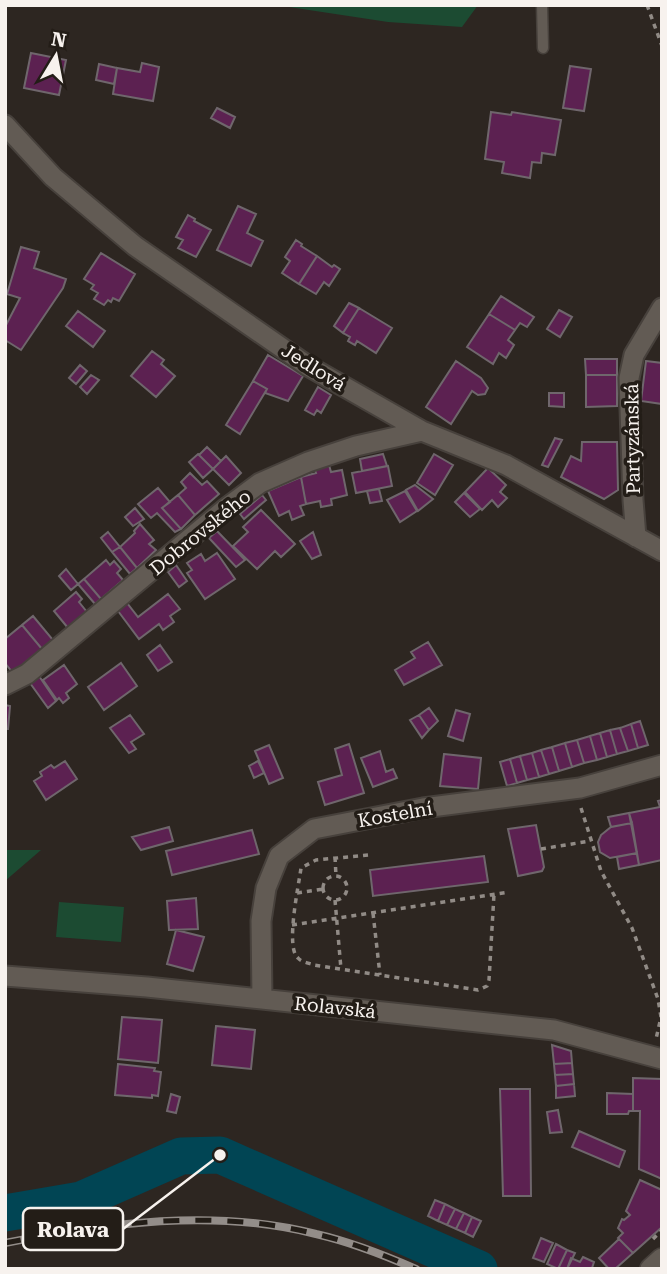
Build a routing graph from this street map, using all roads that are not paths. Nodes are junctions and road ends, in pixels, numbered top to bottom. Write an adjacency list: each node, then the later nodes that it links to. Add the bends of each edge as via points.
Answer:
1 (542, 5): 2 (lane)
2 (543, 48)
3 (9, 136): 5 (street, Jedlová, via 135,246 308,366)
4 (662, 308): 6 (street, Partyzánská, via 634,355 629,378)
5 (422, 430): 6 (street, Jedlová, via 506,465); 8 (street, Dobrovského, via 356,446 260,483 27,674)
6 (636, 537): 7 (street, Jedlová)
7 (662, 551)
8 (5, 685)
9 (662, 765): 11 (street, Kostelní, via 580,788 423,807 314,829 279,856 266,888 261,921)
10 (5, 976): 11 (street, Rolavská)
11 (262, 999): 12 (street, Rolavská, via 554,1030)
12 (662, 1059)
13 (662, 1259): 14 (main road)
14 (651, 1269)

